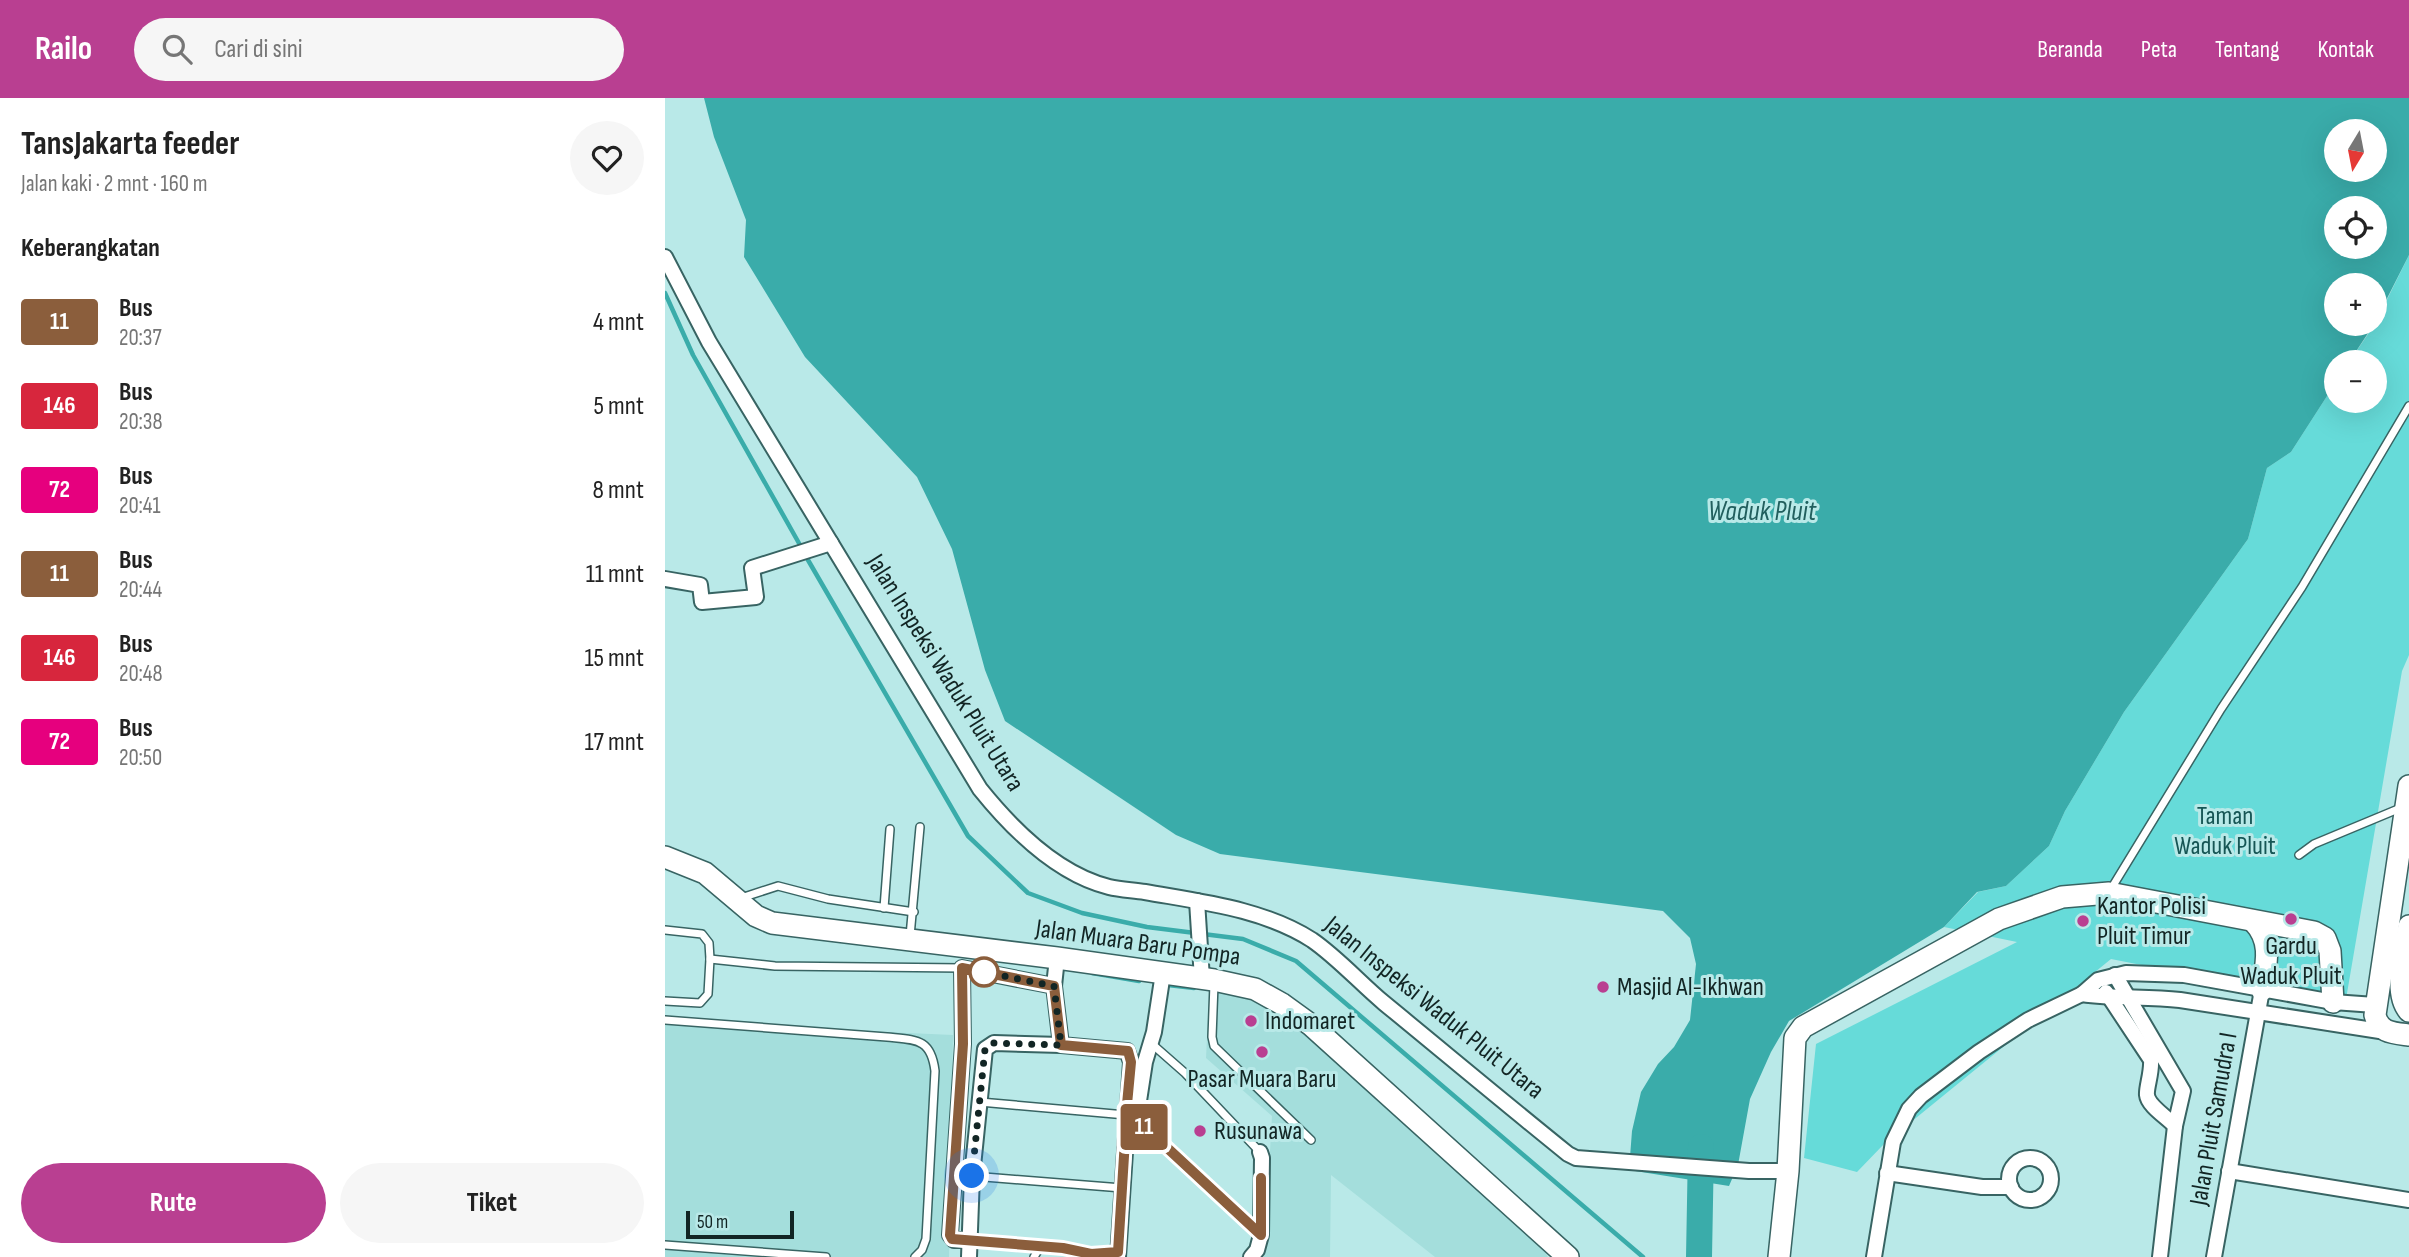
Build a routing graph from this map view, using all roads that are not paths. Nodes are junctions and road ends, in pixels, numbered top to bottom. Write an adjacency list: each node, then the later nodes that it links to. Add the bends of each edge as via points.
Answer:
1 (665, 257): 3 (street, Jalan Inspeksi Waduk Pluit Utara, via 709,342)
2 (2409, 406): 10 (lane, via 2302,587)
3 (831, 543): 4 (street, via 753,568 756,597 702,602 700,585); 12 (street, Jalan Inspeksi Waduk Pluit Utara, via 980,789 1012,827 1081,877 1109,887)
4 (665, 579)
5 (2408, 795): 8 (lane); 33 (street)
6 (920, 827): 14 (lane)
7 (890, 829): 13 (lane)
8 (2299, 855)
9 (665, 857): 11 (street, Jalan Muara Baru Pompa, via 705,873)
10 (2109, 893): 15 (street); 48 (street, via 2062,897 1999,919 1803,1027 1795,1038)
11 (736, 899): 13 (lane, via 778,886); 18 (street, Jalan Muara Baru Pompa, via 772,923)
12 (1197, 901): 22 (street); 48 (street, Jalan Inspeksi Waduk Pluit Utara, via 1255,915 1313,941 1568,1154 1583,1160)
13 (884, 908): 14 (lane)
14 (914, 912): 18 (lane)
15 (2254, 922): 25 (street, via 2266,939); 32 (street, via 2325,938)
16 (2409, 926): 34 (street, via 2400,986)
17 (665, 930): 19 (lane, via 702,934 709,943)
18 (909, 941): 20 (street, Jalan Muara Baru Pompa)
19 (710, 959): 21 (lane, via 787,966); 31 (lane, via 708,994 700,1003)
20 (1057, 962): 23 (street, Jalan Muara Baru Pompa); 27 (street)
21 (962, 968): 27 (street); 56 (street, via 963,1044 950,1235 954,1240)
22 (1206, 972): 23 (street, Jalan Muara Baru Pompa); 46 (lane, via 1214,1046); 65 (street, Jalan Muara Baru Pompa, via 1255,989 1311,1025)
23 (1163, 973): 39 (street)
24 (2115, 975): 25 (street); 26 (street); 29 (street)
25 (2264, 977): 32 (street); 35 (street, Jalan Pluit Samudra I)
26 (2098, 979): 28 (street); 30 (street)
27 (1054, 986): 40 (street)
28 (2082, 994): 30 (street); 50 (street, via 2028,1020 1921,1096 1901,1122)
29 (2129, 997): 30 (street); 35 (street); 41 (street)
30 (2111, 998): 42 (street, via 2151,1060)
31 (665, 1002)
32 (2333, 1002): 33 (street)
33 (2375, 1005): 37 (street, via 2378,1025)
34 (2409, 1011)
35 (2258, 1013): 37 (street); 49 (street, Jalan Pluit Samudra I)
36 (665, 1020): 61 (lane, via 887,1037 926,1045 936,1071 926,1239)
37 (2386, 1032): 38 (street)
38 (2409, 1035)
39 (1152, 1044): 44 (street); 47 (lane)
40 (1061, 1045): 43 (street, via 988,1045); 44 (street, via 1128,1051)
41 (2167, 1062): 42 (street); 45 (street, via 2183,1091)
42 (2152, 1072): 45 (street, via 2147,1095)
43 (981, 1102): 44 (lane); 51 (street)
44 (1132, 1114): 53 (street); 55 (lane)
45 (2175, 1126): 68 (street)
46 (1311, 1140)
47 (1260, 1152): 55 (street)
48 (1789, 1171): 66 (street)
49 (2229, 1171): 54 (street); 69 (street, Jalan Pluit Samudra I)
50 (1887, 1173): 52 (street); 67 (street)
51 (972, 1176): 53 (lane); 56 (street)
52 (2011, 1187)
53 (1122, 1188): 59 (street)
54 (2409, 1200)
55 (1261, 1235): 64 (street)
56 (969, 1240): 58 (lane); 62 (street)
57 (665, 1245): 60 (lane)
58 (1040, 1247): 59 (lane); 63 (lane)
59 (1118, 1254)
60 (826, 1257)
61 (915, 1257)
62 (969, 1257)
63 (1034, 1257)
64 (1251, 1257)
65 (1568, 1257)
66 (1779, 1257)
67 (1874, 1257)
68 (2160, 1257)
69 (2214, 1257)

